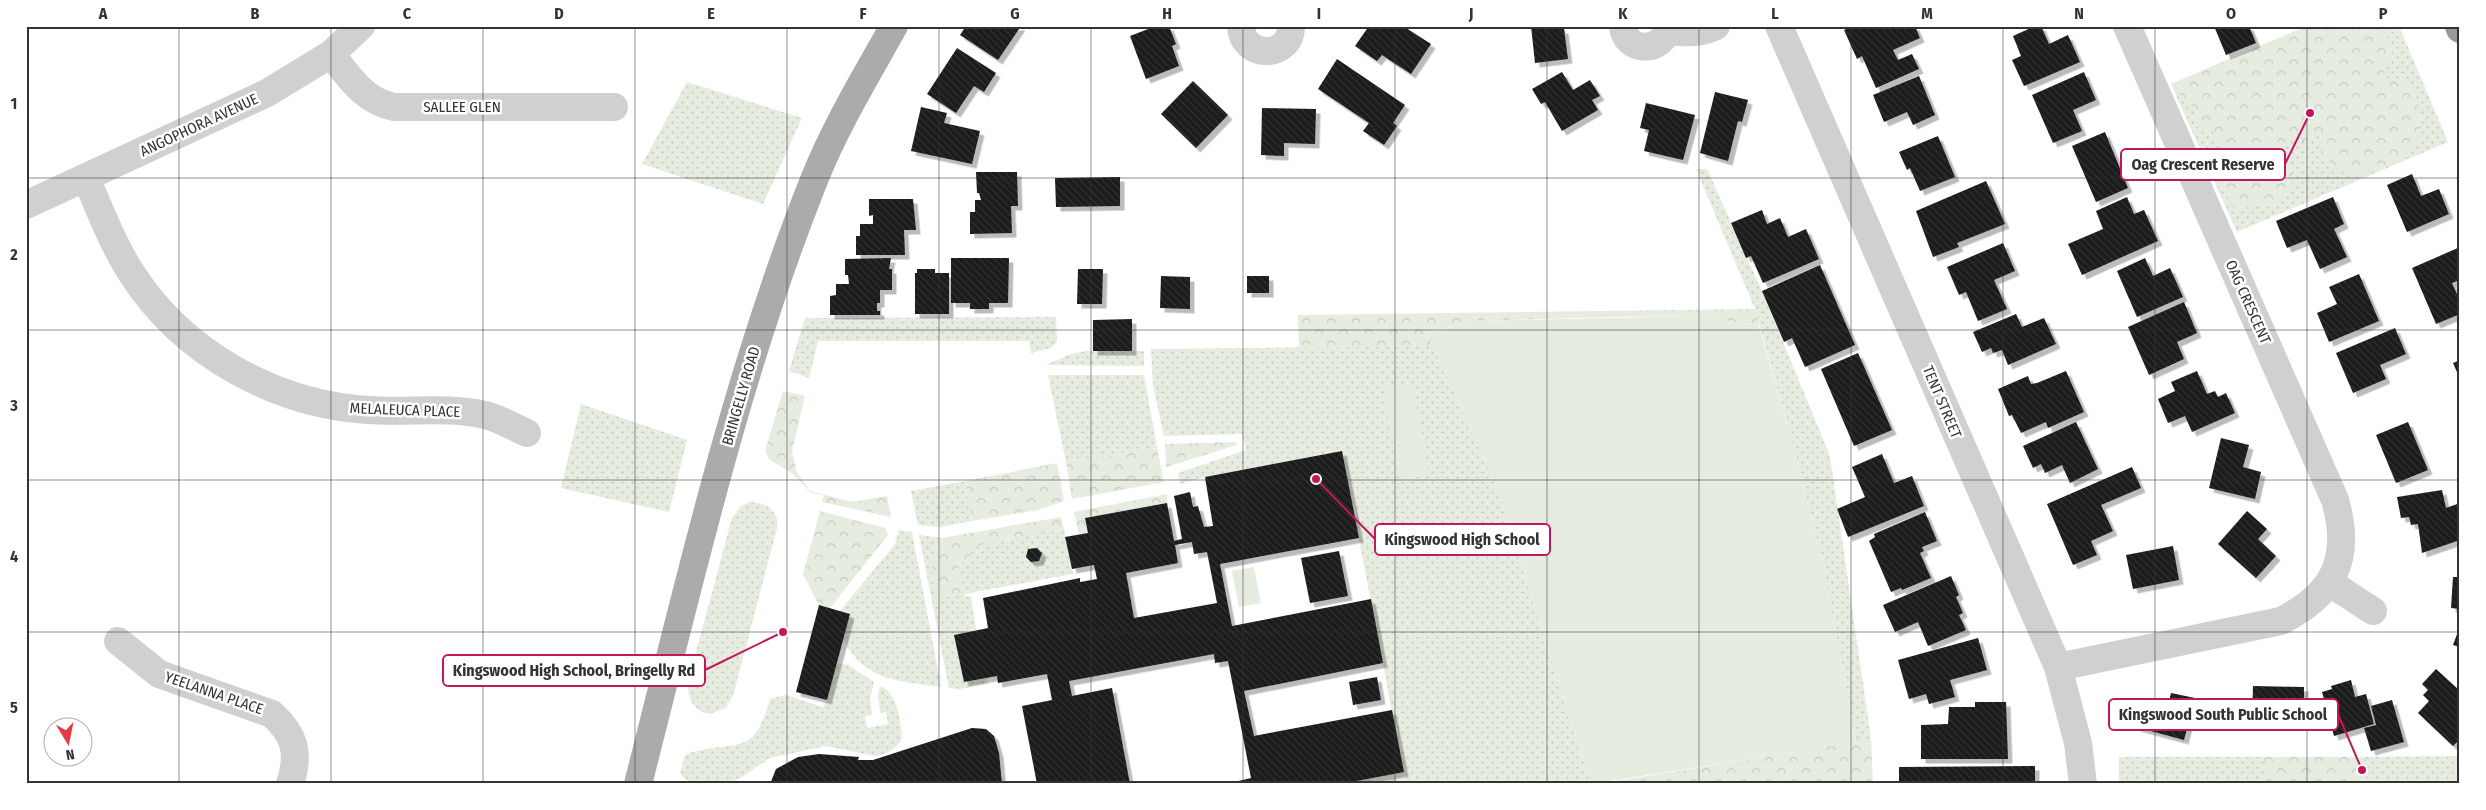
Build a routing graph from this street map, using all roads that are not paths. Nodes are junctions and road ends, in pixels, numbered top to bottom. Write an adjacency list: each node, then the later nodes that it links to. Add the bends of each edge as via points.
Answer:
1 (361, 26): 10 (street, ANGOPHORA AVENUE)
2 (894, 26): 20 (main road, BRINGELLY ROAD, via 814,179 759,330)
3 (1241, 26): 4 (street, via 1248,45 1270,52 1284,45)
4 (1291, 26)
5 (1623, 26): 9 (street, via 1632,43 1645,48 1659,43)
6 (1716, 26): 9 (street, via 1693,34)
7 (1780, 26): 18 (street, TENT STREET)
8 (2127, 26): 15 (street, OAG CRESCENT, via 2335,500 2341,537 2336,569)
9 (1668, 29)
10 (331, 54): 11 (street, SALLEE GLEN, via 364,94 394,107); 12 (street, ANGOPHORA AVENUE, via 267,93)
11 (614, 107)
12 (86, 178): 13 (street, ANGOPHORA AVENUE); 14 (street, MELALEUCA PLACE, via 125,262 160,311 191,340 246,376 292,395 332,405 370,411 487,415)
13 (26, 206)
14 (527, 433)
15 (2330, 583): 16 (street); 18 (street, OAG CRESCENT, via 2316,600 2281,621)
16 (2373, 611)
17 (118, 641): 19 (street, YEELANNA PLACE, via 159,674 272,714 286,728 294,745 295,764)
18 (2058, 667): 21 (street, TENT STREET, via 2078,743)
19 (290, 784)
20 (638, 784)
21 (2083, 784)

